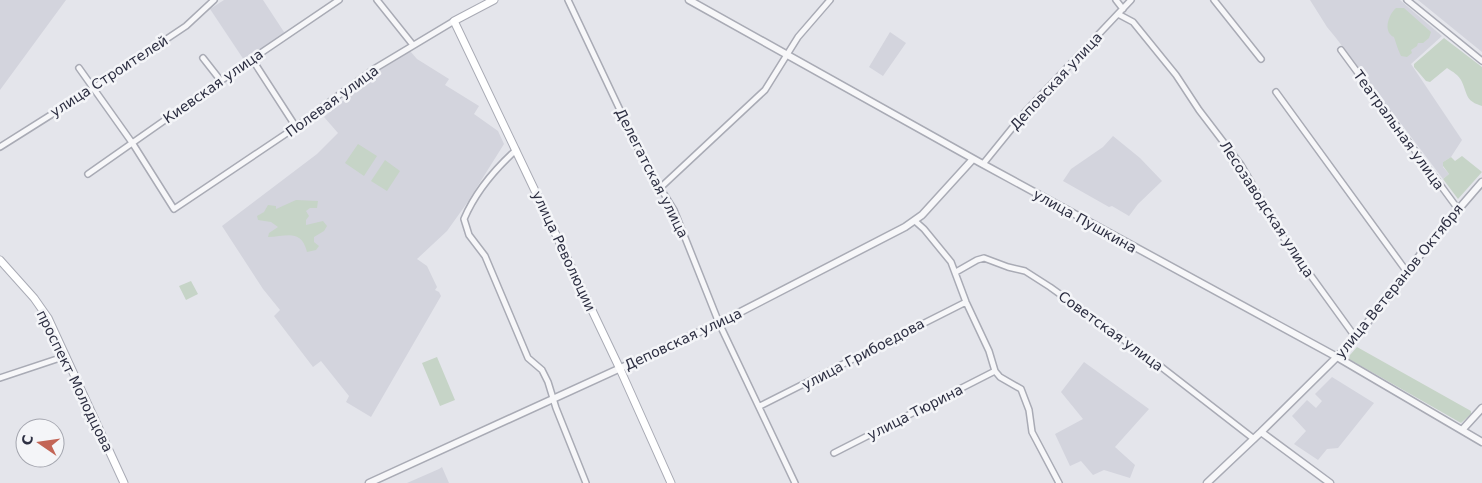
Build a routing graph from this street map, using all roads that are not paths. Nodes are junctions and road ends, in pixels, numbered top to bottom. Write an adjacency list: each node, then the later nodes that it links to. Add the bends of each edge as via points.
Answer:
1 (213, 0): 24 (street, улица Строителей, via 186,26)
2 (339, 0): 19 (street, Киевская улица)
3 (377, 0): 15 (street)
4 (494, 0): 14 (main road, Полевая улица)
5 (568, 0): 34 (street, Делегатская улица)
6 (688, 0): 17 (street, улица Пушкина)
7 (830, 0): 17 (street)
8 (1116, 0): 12 (street)
9 (1131, 0): 12 (street, Деповская улица)
10 (1214, 0): 20 (street)
11 (1407, 0): 21 (street)
12 (1123, 9): 13 (street, Деповская улица)
13 (1118, 14): 31 (street, Деповская улица, via 1026,111); 42 (street, Лесозаводская улица, via 1134,22 1176,75 1241,165 1310,277)
14 (454, 21): 15 (street, Полевая улица); 29 (main road, улица Революции)
15 (413, 45): 26 (street, Полевая улица)
16 (1341, 50): 35 (street, Театральная улица)
17 (785, 54): 30 (street, улица Пушкина); 34 (street, via 765,90)
18 (203, 58): 23 (street)
19 (252, 59): 23 (street, Киевская улица); 26 (street)
20 (1261, 59)
21 (1482, 61)
22 (79, 68): 24 (street)
23 (221, 81): 27 (street, Киевская улица)
24 (92, 89): 27 (street); 28 (street, улица Строителей)
25 (1276, 92): 39 (street)
26 (296, 127): 27 (street, Полевая улица, via 174,209)
27 (132, 144): 32 (street, Киевская улица)
28 (0, 147)
29 (516, 150): 45 (main road, улица Революции); 48 (street, via 494,171 464,219 470,235 485,256 528,358 542,370)
30 (973, 159): 31 (street, улица Пушкина); 36 (street, Деповская улица)
31 (983, 164): 44 (street, улица Пушкина)
32 (88, 174)
33 (1482, 182): 35 (street, улица Ветеранов Октября)
34 (660, 188): 41 (street, Делегатская улица, via 678,219)
35 (1458, 209): 39 (street, улица Ветеранов Октября)
36 (915, 221): 38 (street); 41 (street, Деповская улица)
37 (0, 260): 43 (main road, проспект Молодцова, via 42,308)
38 (956, 272): 40 (street); 53 (street, Советская улица, via 984,258 1030,274 1139,351)
39 (1407, 272): 42 (street, улица Ветеранов Октября)
40 (966, 302): 46 (street); 49 (street, улица Грибоедова)
41 (719, 323): 45 (street, Деповская улица); 49 (street, Делегатская улица)
42 (1356, 338): 44 (street, улица Ветеранов Октября)
43 (66, 356): 47 (street); 57 (main road, проспект Молодцова)
44 (1337, 358): 51 (street, улица Пушкина); 52 (street, улица Ветеранов Октября)
45 (620, 369): 48 (street, Деповская улица); 60 (main road, улица Революции)
46 (995, 371): 55 (street, улица Тюрина); 62 (street, via 1021,389 1029,410 1032,432)
47 (0, 378)
48 (553, 399): 58 (street, Деповская улица); 59 (street)
49 (760, 406): 61 (street, Делегатская улица)
50 (1482, 408): 51 (street)
51 (1462, 430): 54 (street, улица Пушкина)
52 (1261, 432): 53 (street, улица Ветеранов Октября); 63 (street)
53 (1254, 439): 56 (street, улица Ветеранов Октября)
54 (1482, 442)
55 (834, 453)
56 (1211, 482)
57 (124, 483)
58 (368, 483)
59 (586, 483)
60 (671, 483)
61 (795, 483)
62 (1059, 483)
63 (1330, 483)

